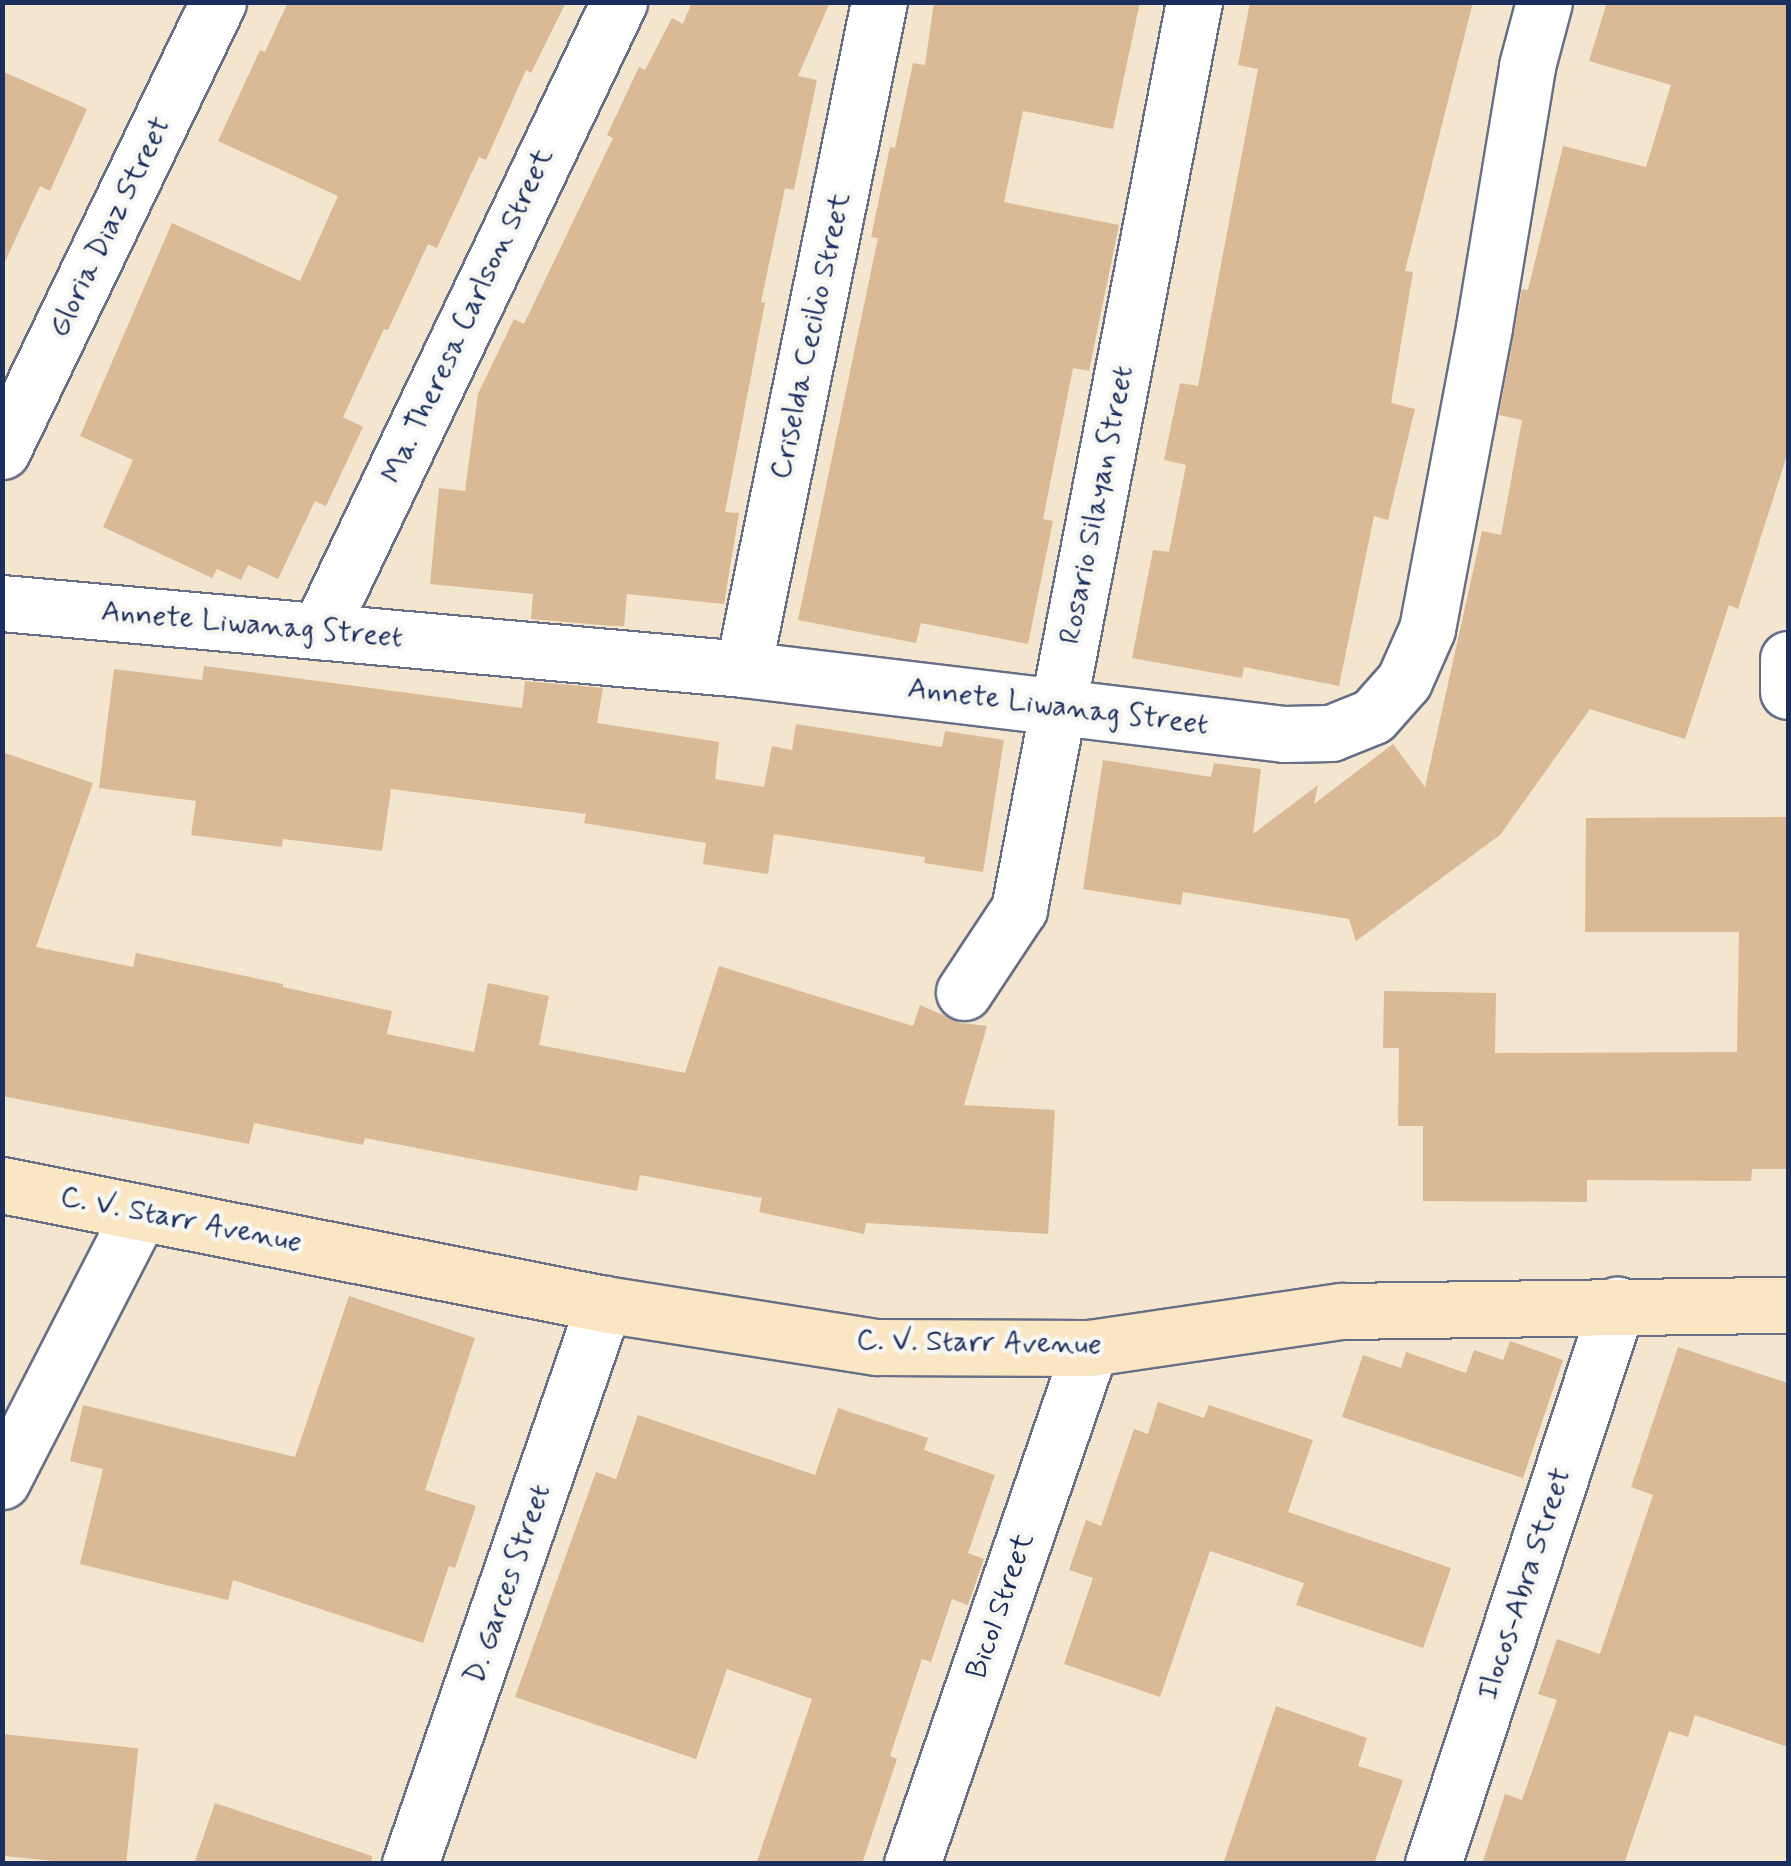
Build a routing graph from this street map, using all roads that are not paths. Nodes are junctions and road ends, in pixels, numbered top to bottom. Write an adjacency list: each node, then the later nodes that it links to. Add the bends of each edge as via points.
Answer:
1 (218, 2): 6 (street, Gloria Diaz Street)
2 (619, 2): 8 (street, Ma. Theresa Carlson Street)
3 (878, 2): 10 (street, Criselda Cecilio Street)
4 (1194, 2): 12 (street, Rosario Silayan Street)
5 (1544, 2): 12 (street, Annete Liwanag Street, via 1526,66 1427,629 1404,681 1373,716 1331,733 1284,734)
6 (2, 451)
7 (2, 602): 8 (street, Annete Liwanag Street)
8 (320, 631): 10 (street, Annete Liwanag Street)
9 (1788, 659): 11 (street)
10 (743, 669): 12 (street, Annete Liwanag Street)
11 (1788, 691)
12 (1058, 707): 13 (street, Rosario Silayan Street, via 1019,909)
13 (964, 992)
14 (2, 1186): 15 (main road, C. V. Starr Avenue)
15 (140, 1212): 16 (main road, C. V. Starr Avenue); 20 (street)
16 (604, 1304): 19 (main road, C. V. Starr Avenue, via 877,1347); 21 (street, D. Garces Street)
17 (1617, 1305): 18 (main road, C. V. Starr Avenue); 19 (main road, C. V. Starr Avenue, via 1342,1311); 23 (street, Ilocos-Abra Street)
18 (1788, 1305)
19 (1090, 1348): 22 (street, Bicol Street)
20 (2, 1481)
21 (410, 1864)
22 (912, 1864)
23 (1433, 1864)

